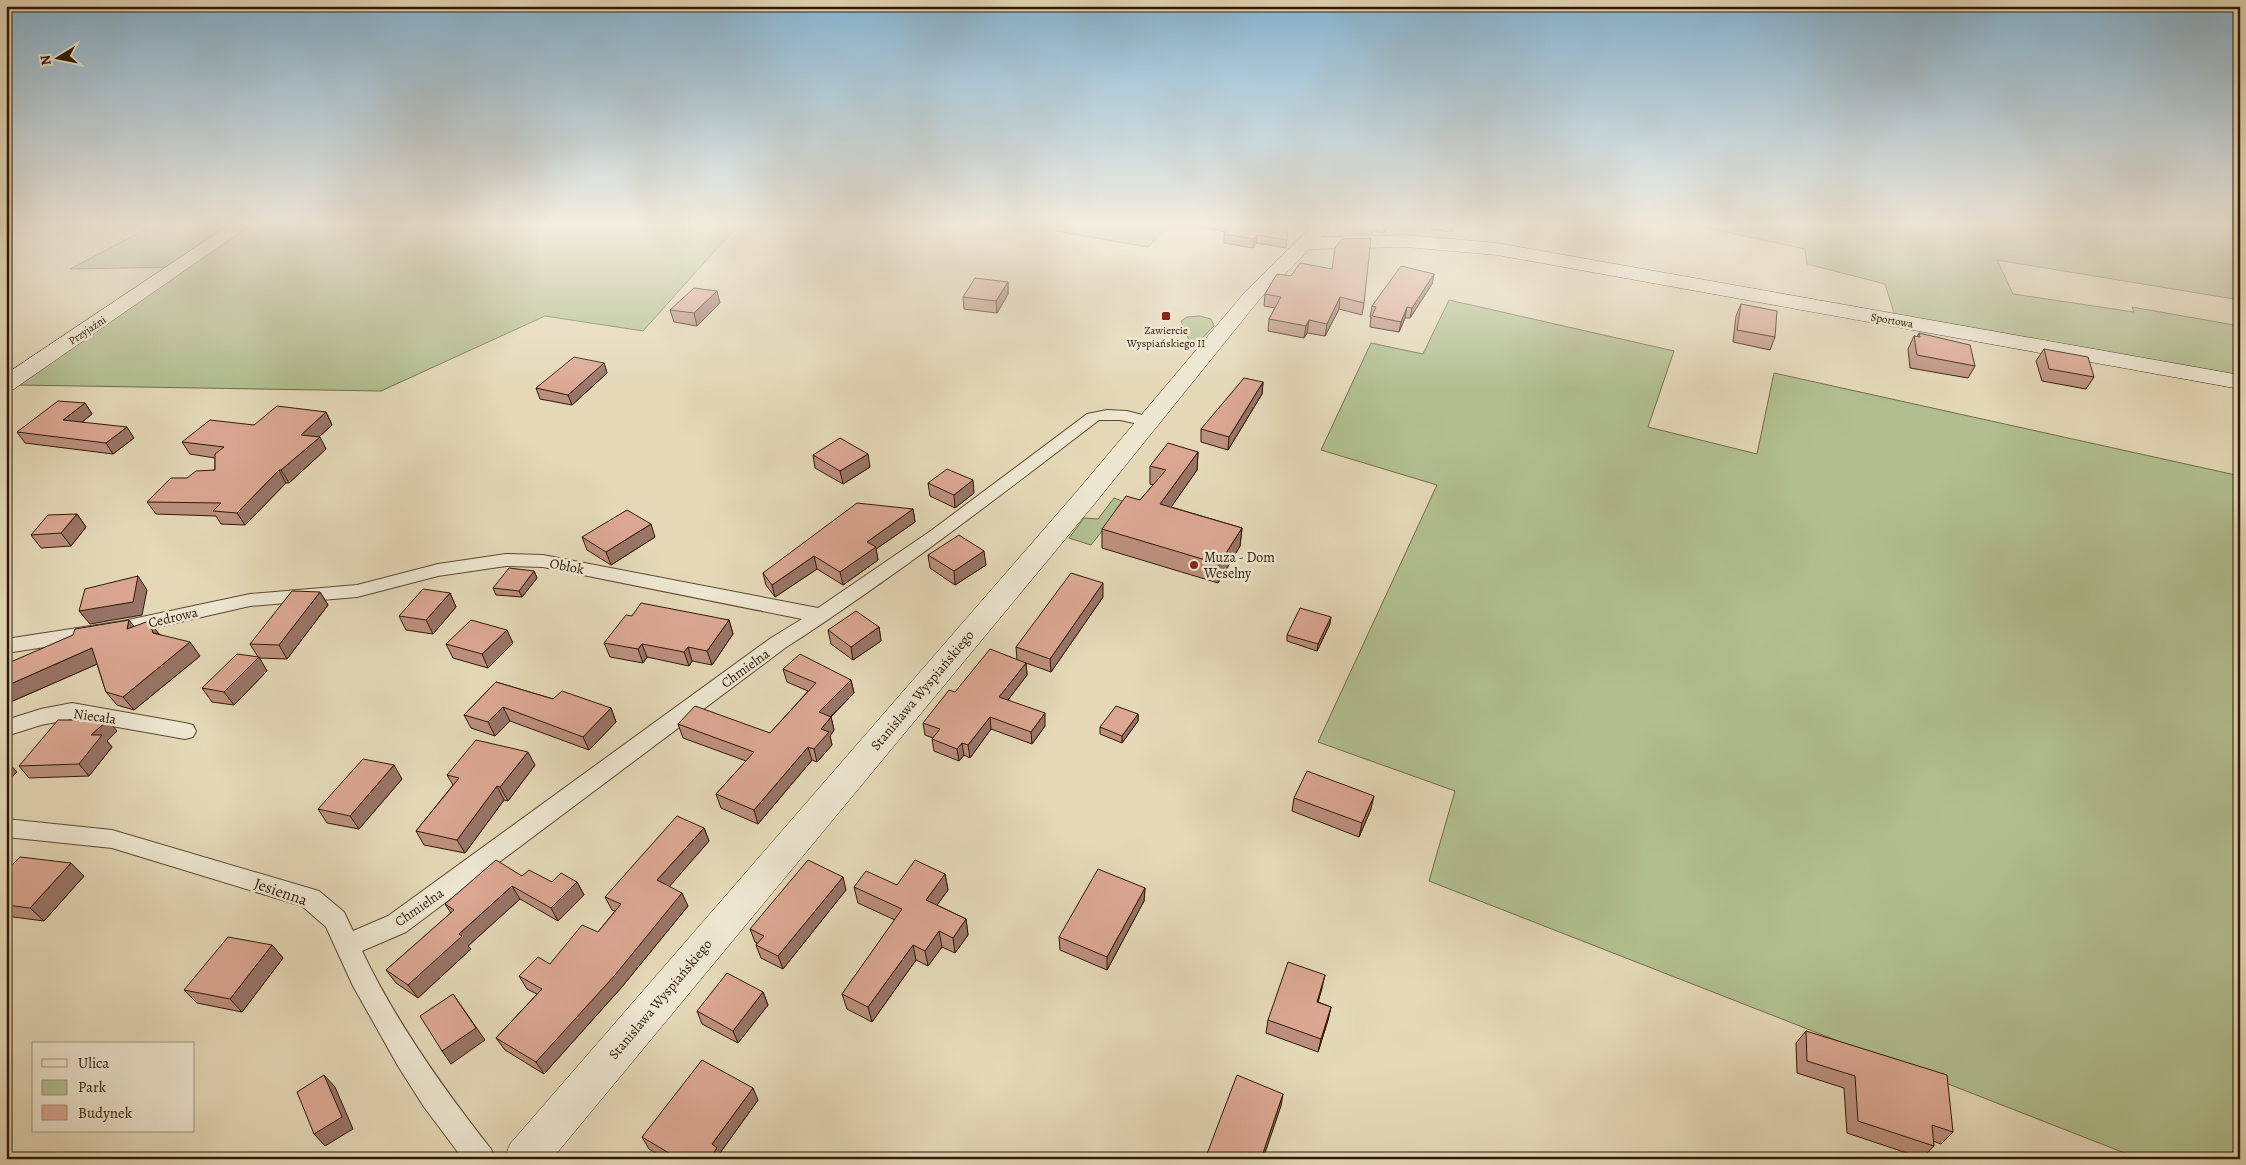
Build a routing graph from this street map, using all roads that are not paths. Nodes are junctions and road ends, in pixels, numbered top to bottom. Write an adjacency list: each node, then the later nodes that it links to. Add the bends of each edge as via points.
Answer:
1 (161, 279): 5 (street, Przyjaźni)
2 (1269, 279): 6 (street, Stanisława Wyspiańskiego)
3 (1667, 279): 4 (street, Sportowa)
4 (2240, 382)
5 (6, 384)
6 (1148, 421): 8 (street, Chmielna, via 1120,414 1104,413 1093,417 938,534); 15 (street, Stanisława Wyspiańskiego)
7 (310, 595): 8 (street, Obłok, via 357,591 438,570 506,560 530,560); 9 (street, Cedrowa, via 250,600 122,628)
8 (822, 616): 13 (street, Chmielna, via 778,644 397,924)
9 (6, 646)
10 (6, 728): 11 (street, Niecała, via 72,711)
11 (185, 731)
12 (6, 828): 13 (street, Jesienna, via 112,839 310,898 335,920)
13 (348, 945): 14 (street, Jesienna, via 362,978 407,1057)
14 (481, 1159)
15 (525, 1159)

